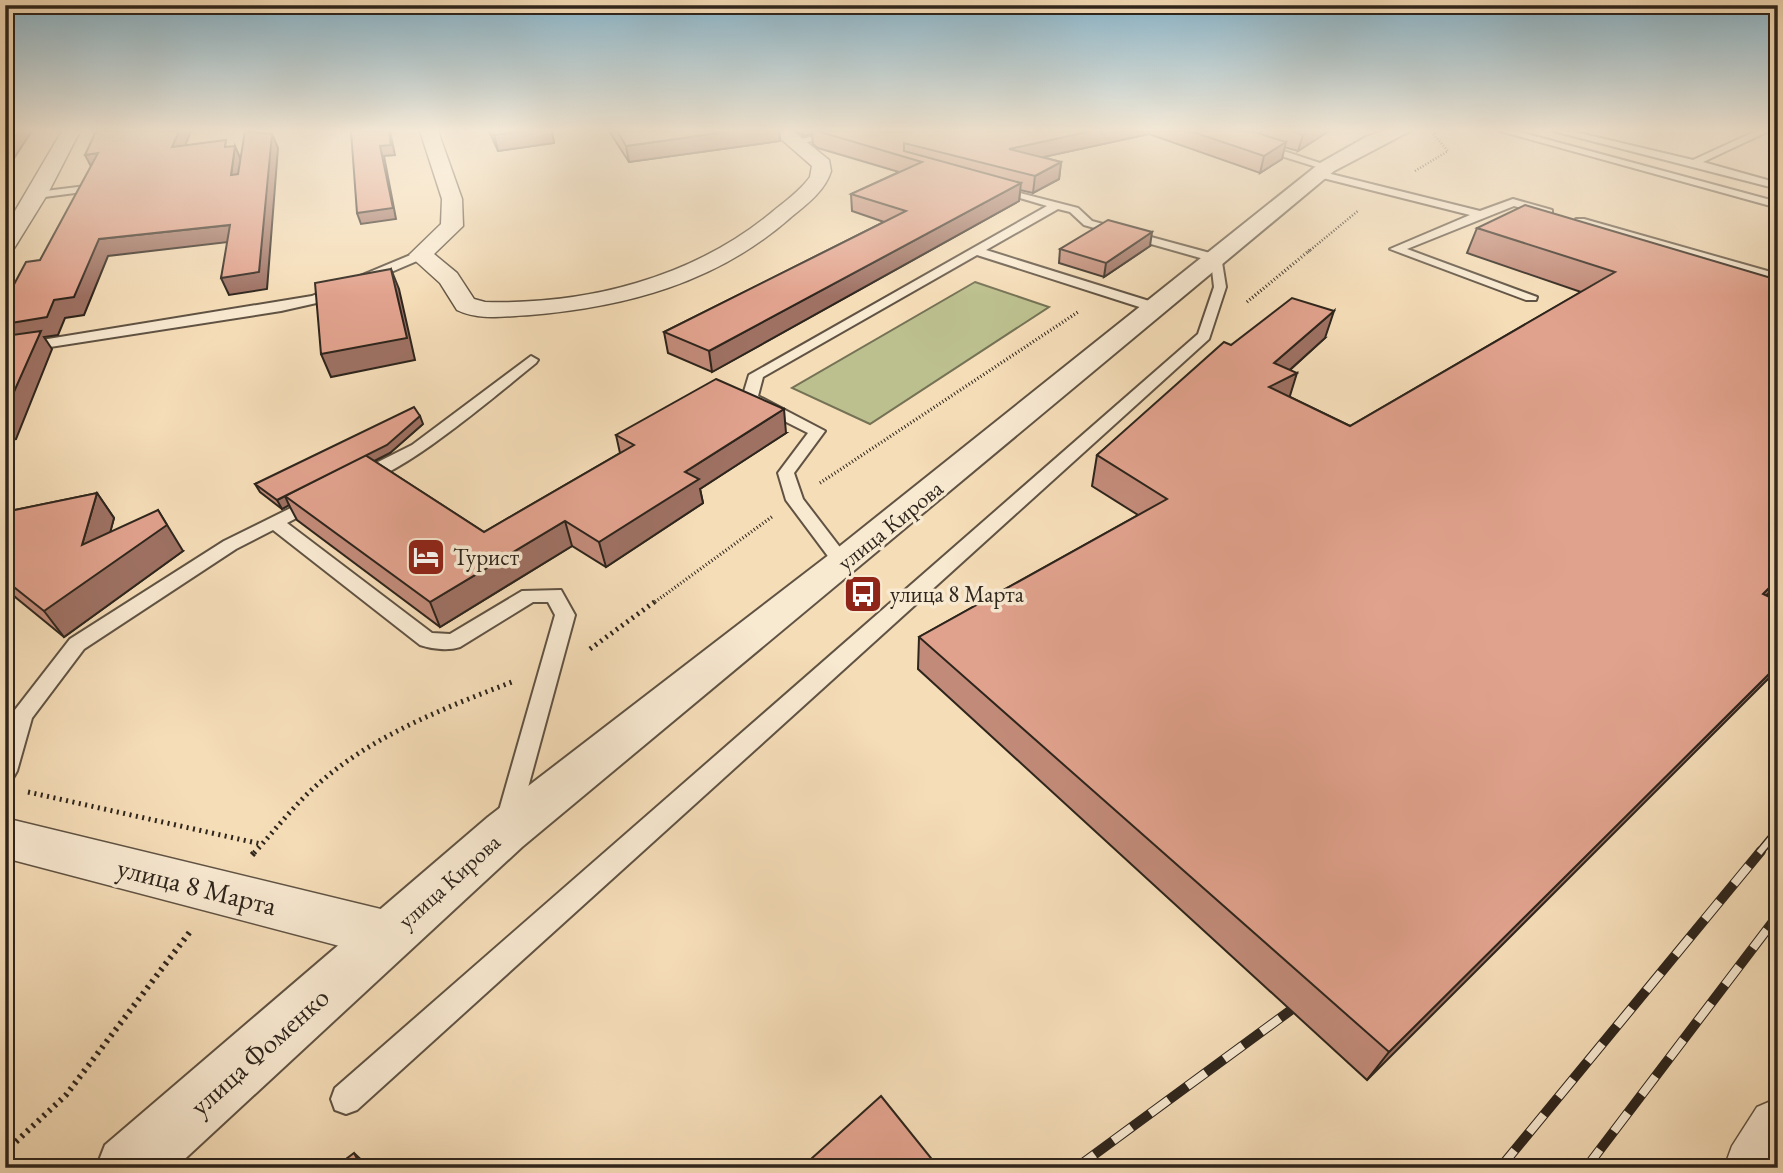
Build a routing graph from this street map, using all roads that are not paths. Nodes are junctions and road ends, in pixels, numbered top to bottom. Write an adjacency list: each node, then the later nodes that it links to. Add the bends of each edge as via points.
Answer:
1 (42, 186): 9 (street)
2 (448, 186): 15 (street, via 452,226)
3 (814, 186): 15 (street, via 757,237 677,279 647,290 556,306 469,307 454,285)
4 (989, 186): 10 (lane)
5 (1305, 186): 16 (street, улица Кирова)
6 (1370, 186): 12 (lane)
7 (1707, 186): 11 (lane)
8 (86, 189): 9 (lane)
9 (37, 195): 13 (street)
10 (1058, 205): 14 (lane); 16 (lane, via 1074,210 1088,223)
11 (1778, 205)
12 (1478, 214): 17 (lane, via 1513,202); 18 (lane, via 1396,249)
13 (5, 245)
14 (976, 251): 19 (lane); 23 (lane, via 756,374 750,398 817,431 786,473 795,500)
15 (420, 255): 20 (lane, via 316,299)
16 (1217, 259): 19 (street, улица Кирова); 28 (lane, via 1220,287 1204,336)
17 (1778, 278)
18 (1531, 297)
19 (1157, 309): 23 (street, улица Кирова)
20 (5, 350)
21 (531, 360): 22 (lane, via 418,448)
22 (274, 522): 24 (lane, via 230,545 77,644 22,715); 25 (lane, via 428,640 453,642 529,596 554,595 565,615)
23 (843, 563): 25 (street, улица Кирова)
24 (5, 771)
25 (505, 832): 27 (street, улица Кирова)
26 (5, 838): 27 (street, улица 8 Марта)
27 (389, 934): 30 (street, улица Фоменко)
28 (346, 1099)
29 (1778, 1128): 31 (street)
30 (128, 1168)
31 (1754, 1168)

